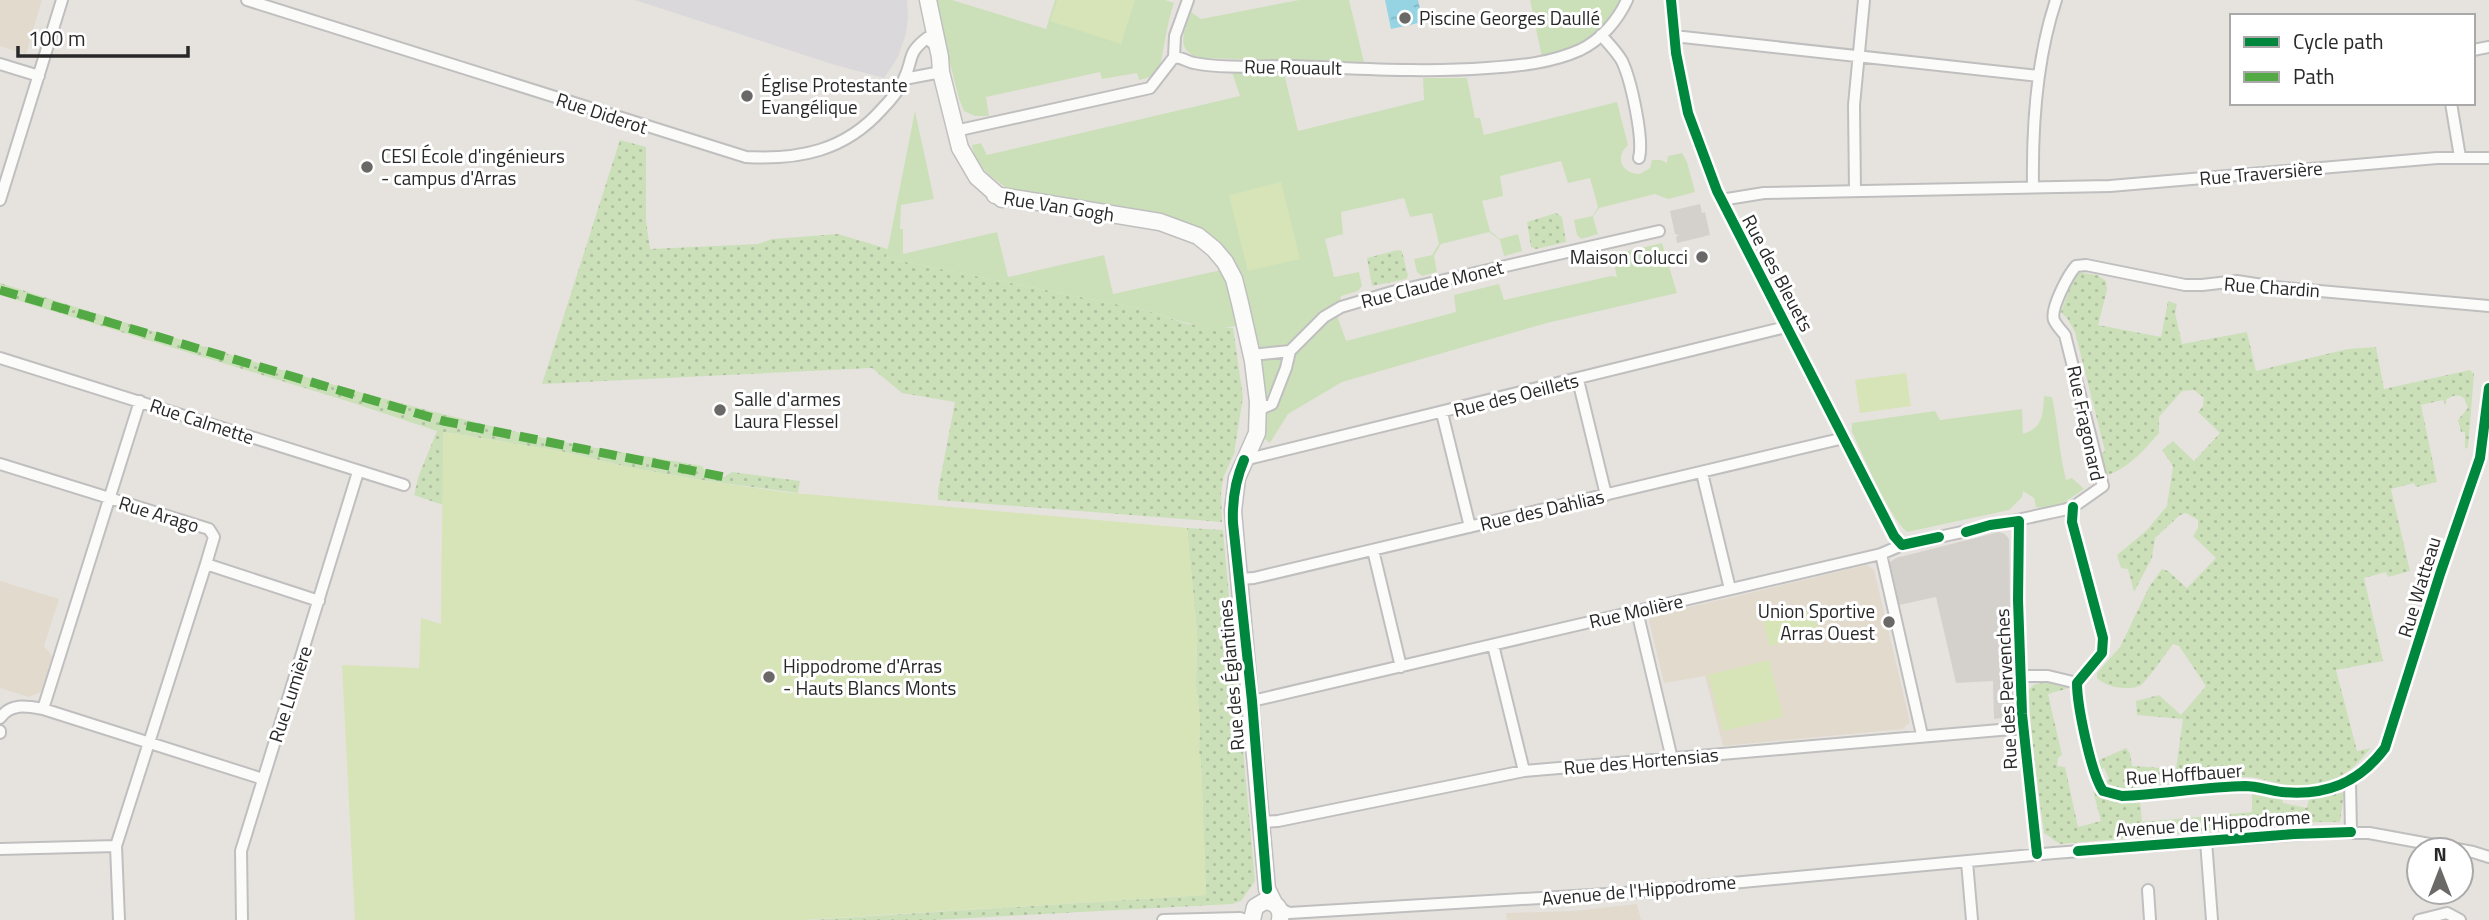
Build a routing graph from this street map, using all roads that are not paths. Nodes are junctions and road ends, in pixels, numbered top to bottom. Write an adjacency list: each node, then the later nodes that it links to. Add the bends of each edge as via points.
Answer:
1 (62, 0): 17 (street)
2 (247, 0): 19 (street, Rue Diderot, via 746,157 800,156 847,140 866,127)
3 (919, 0): 12 (street)
4 (928, 0): 12 (street)
5 (1188, 0): 14 (street, via 1175,36)
6 (1627, 0): 10 (street, Rue Rouault)
7 (1671, 0): 11 (street, Rue des Bleuets)
8 (1864, 0): 13 (street)
9 (2056, 0): 18 (street)
10 (1601, 35): 14 (street, Rue Rouault, via 1583,49 1553,60 1465,70 1230,65); 23 (street, via 1622,62 1640,130)
11 (1674, 38): 13 (street); 28 (street, Rue des Bleuets, via 1688,113)
12 (927, 45): 16 (street); 19 (street, Rue Diderot)
13 (1858, 56): 18 (street); 26 (street)
14 (1174, 57): 21 (street, via 1150,88)
15 (0, 64): 17 (street)
16 (941, 72): 19 (street); 21 (street)
17 (39, 76): 27 (street)
18 (2039, 76): 25 (street)
19 (904, 79)
20 (2451, 105): 22 (street)
21 (955, 131): 34 (street, Rue Van Gogh, via 967,163 995,195 1160,222 1198,236 1225,262 1234,279)
22 (2460, 157): 24 (street, Rue Traversière); 25 (street, Rue Traversière, via 2109,186)
23 (1639, 158)
24 (2489, 158)
25 (2033, 187): 26 (street, Rue Traversière)
26 (1855, 191): 28 (street, Rue Traversière, via 1764,193)
27 (0, 200)
28 (1721, 200): 32 (street, Rue des Bleuets)
29 (1660, 231): 33 (street, Rue Claude Monet, via 1341,307 1324,317)
30 (2489, 306): 31 (street, Rue Chardin, via 2236,281 2185,285 2086,265 2076,266 2070,273 2053,311)
31 (2054, 321): 49 (street, Rue Fragonard, via 2067,344 2103,486)
32 (1786, 327): 36 (street, Rue des Oeillets); 41 (street, Rue des Bleuets)
33 (1290, 351): 34 (street); 39 (street, Rue Claude Monet, via 1272,404)
34 (1252, 355): 39 (street, Rue Van Gogh)
35 (0, 358): 38 (street, Rue Calmette)
36 (1578, 380): 40 (street, Rue des Oeillets); 47 (street)
37 (2489, 388): 73 (street, Rue Watteau, via 2480,458 2388,740 2375,761)
38 (141, 401): 44 (street, Rue Calmette); 48 (street)
39 (1258, 410): 42 (street, Rue Van Gogh, via 1257,433)
40 (1442, 412): 42 (street, Rue des Oeillets); 51 (street)
41 (1844, 438): 45 (street, Rue des Dahlias); 52 (street, Rue des Bleuets)
42 (1244, 460): 56 (street, Rue des Églantines, via 1233,511)
43 (0, 464): 48 (street, Rue Arago)
44 (359, 472): 46 (street, Rue Calmette); 58 (street, Rue Lumière)
45 (1702, 473): 47 (street, Rue des Dahlias); 57 (street)
46 (404, 485)
47 (1605, 495): 51 (street, Rue des Dahlias)
48 (110, 499): 55 (street, Rue Arago, via 209,530 214,537); 65 (street)
49 (2073, 507): 50 (street, Rue Molière); 63 (street, Rue Fragonard, via 2072,523 2103,638 2102,653)
50 (2019, 521): 52 (street, Rue Molière); 62 (street, Rue des Pervenches)
51 (1470, 527): 53 (street, Rue des Dahlias)
52 (1902, 545): 54 (street, Rue Molière)
53 (1373, 551): 56 (street, Rue des Dahlias); 61 (street)
54 (1881, 554): 57 (street, Rue Molière); 68 (street)
55 (206, 564): 58 (street); 69 (street)
56 (1240, 579): 64 (street, Rue des Églantines)
57 (1730, 589): 59 (street, Rue Molière)
58 (319, 601): 72 (street, Rue Lumière)
59 (1637, 611): 60 (street, Rue Molière); 70 (street)
60 (1493, 645): 61 (street, Rue Molière); 71 (street)
61 (1401, 667): 64 (street, Rue Molière)
62 (2021, 676): 63 (street); 67 (street, Rue des Pervenches)
63 (2077, 683): 73 (street, Rue Hoffbauer, via 2077,698 2103,791 2122,796 2247,786 2301,793)
64 (1252, 701): 74 (street, Rue des Églantines)
65 (43, 709): 66 (street, via 18,707 6,710); 69 (street)
66 (0, 718)
67 (2023, 728): 68 (street, Rue des Hortensias); 79 (street, Rue des Pervenches)
68 (1922, 735): 70 (street, Rue des Hortensias)
69 (149, 743): 72 (street); 77 (street)
70 (1672, 759): 71 (street, Rue des Hortensias)
71 (1524, 771): 74 (street, Rue des Hortensias)
72 (263, 779): 85 (street, Rue Lumière, via 241,851)
73 (2350, 781): 75 (street)
74 (1262, 822): 83 (street, Rue des Églantines)
75 (2351, 832): 76 (street, Avenue de l'Hippodrome); 80 (street, Avenue de l'Hippodrome)
76 (2206, 841): 79 (street, Avenue de l'Hippodrome); 89 (street)
77 (116, 846): 78 (street); 84 (street)
78 (0, 849)
79 (2037, 854): 81 (street, Avenue de l'Hippodrome)
80 (2489, 857)
81 (1967, 862): 83 (street, Avenue de l'Hippodrome, via 1624,893); 87 (street)
82 (2148, 890): 88 (street)
83 (1265, 911): 86 (street, Avenue de l'Hippodrome)
84 (119, 920)
85 (243, 920)
86 (1163, 920)
87 (1972, 920)
88 (2150, 920)
89 (2212, 920)
90 (2420, 920): 91 (street, via 2447,913)
91 (2460, 920)

